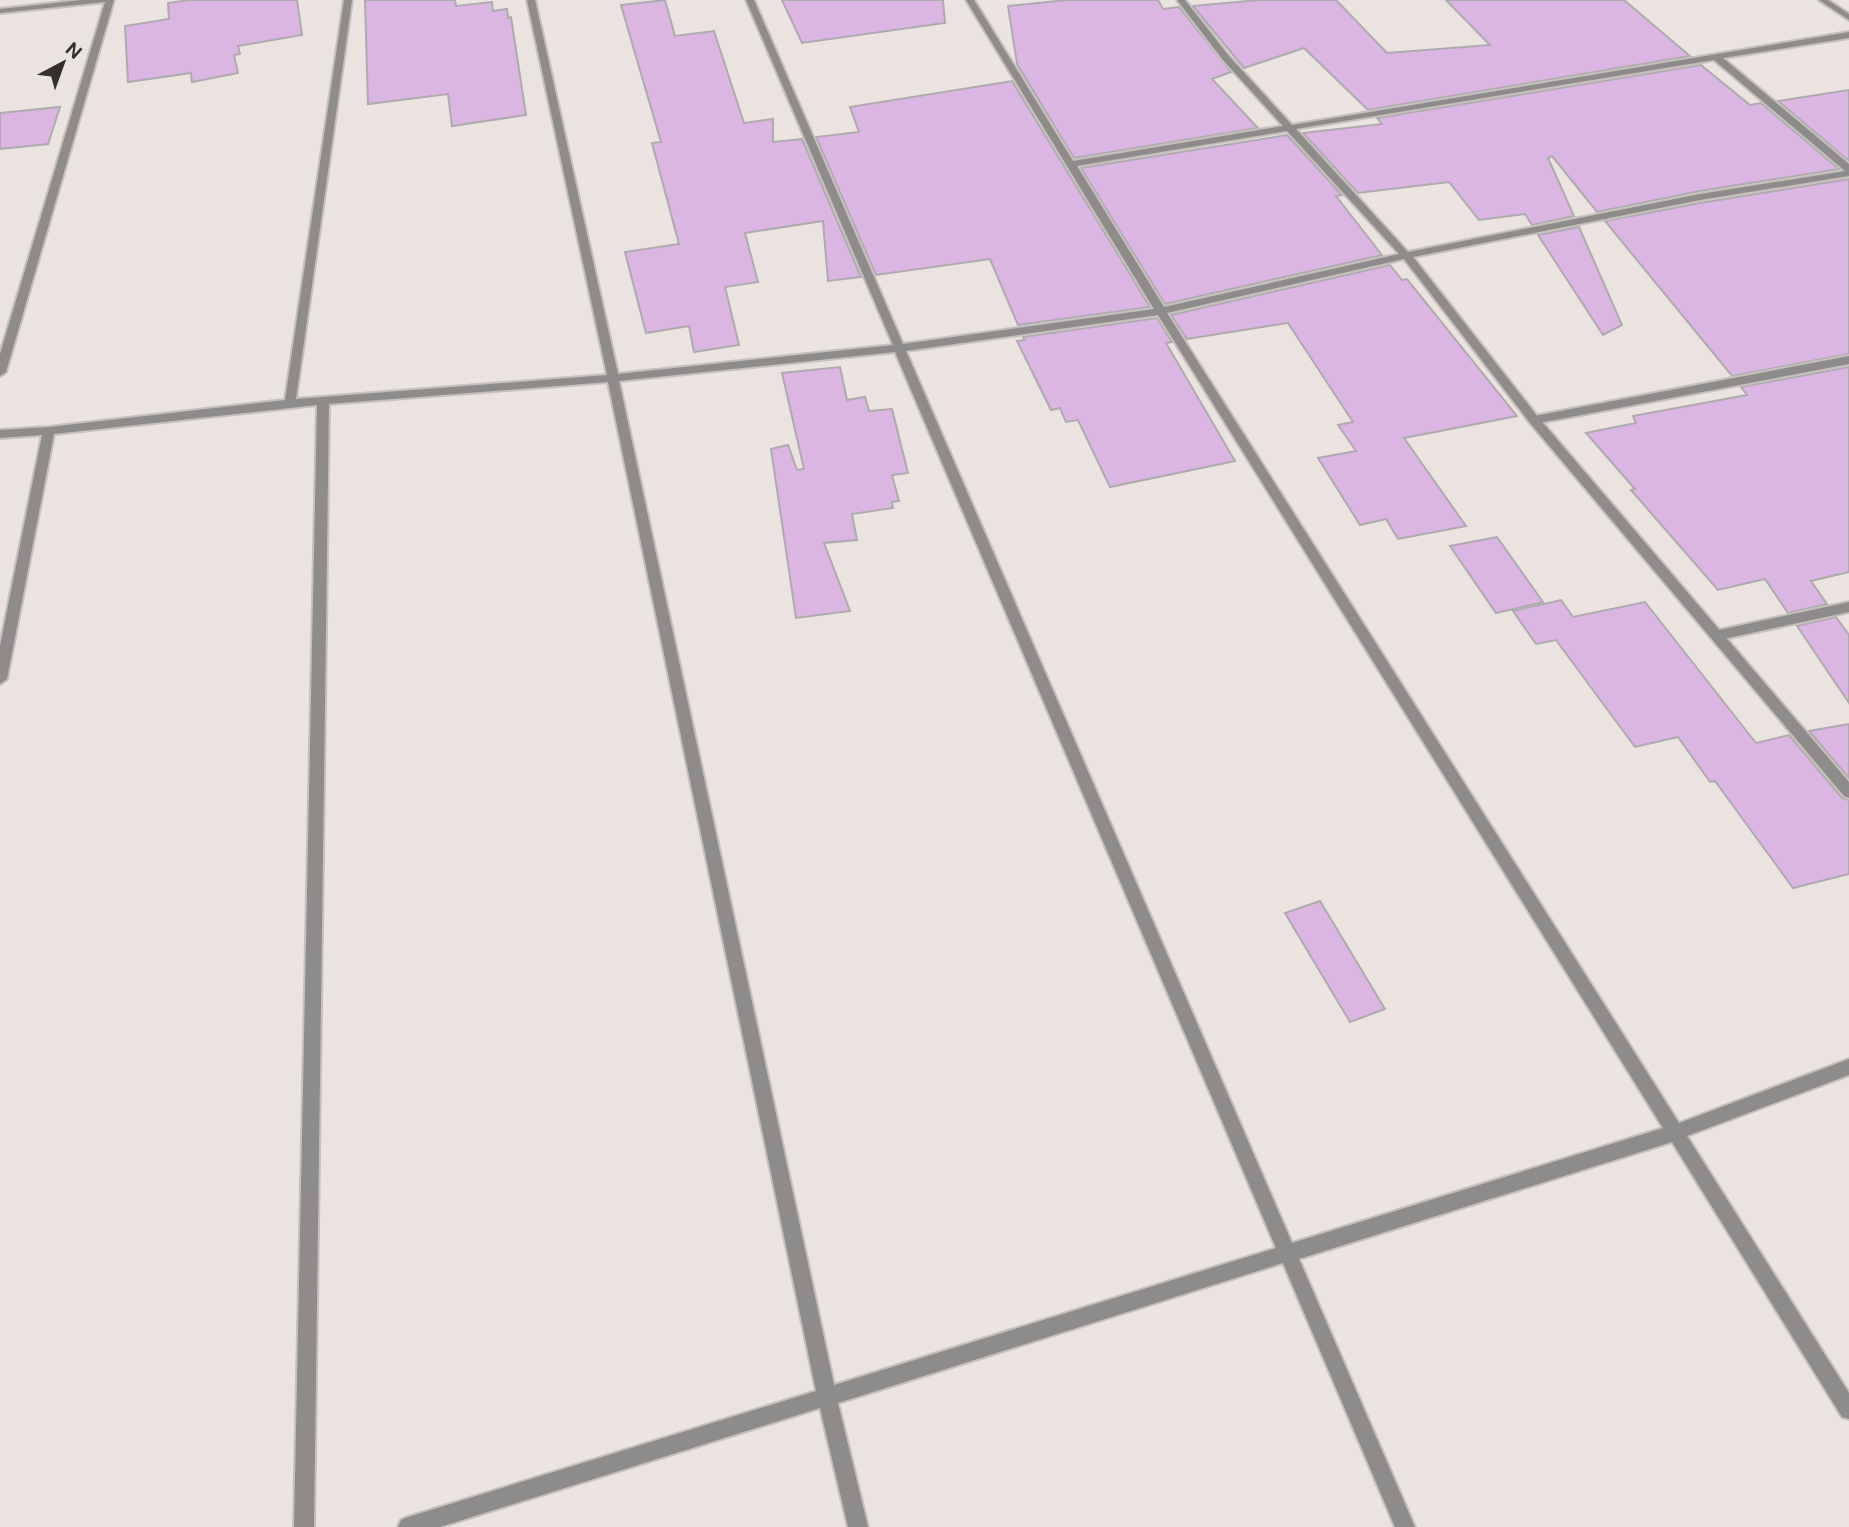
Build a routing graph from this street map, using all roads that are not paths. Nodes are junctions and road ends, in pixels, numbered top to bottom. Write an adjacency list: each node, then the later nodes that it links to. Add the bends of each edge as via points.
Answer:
1 (104, 0): 9 (street)
2 (110, 0): 20 (street)
3 (348, 0): 23 (street)
4 (531, 0): 21 (street)
5 (750, 0): 18 (street)
6 (970, 0): 14 (street)
7 (1181, 0): 13 (street)
8 (1824, 0): 10 (street)
9 (0, 11)
10 (1849, 18)
11 (1849, 35): 12 (street)
12 (1716, 57): 13 (street); 15 (street)
13 (1288, 126): 14 (street); 16 (street)
14 (1070, 164): 17 (street)
15 (1849, 171): 16 (street)
16 (1406, 254): 17 (street); 24 (street)
17 (1161, 311): 18 (street); 32 (street)
18 (900, 348): 21 (street); 33 (street)
19 (1849, 360): 24 (street)
20 (0, 372)
21 (613, 378): 22 (street); 34 (street)
22 (323, 401): 23 (street); 36 (street)
23 (290, 402): 25 (street)
24 (1534, 420): 28 (street)
25 (49, 431): 26 (street); 29 (street)
26 (0, 434)
27 (1849, 607): 28 (street)
28 (1719, 635): 30 (street)
29 (0, 680)
30 (1849, 792)
31 (1849, 1067): 32 (street)
32 (1677, 1132): 33 (street); 35 (street)
33 (1287, 1253): 34 (street); 39 (street)
34 (827, 1397): 37 (street); 38 (street)
35 (1849, 1410)
36 (304, 1527)
37 (408, 1527)
38 (858, 1527)
39 (1405, 1527)

